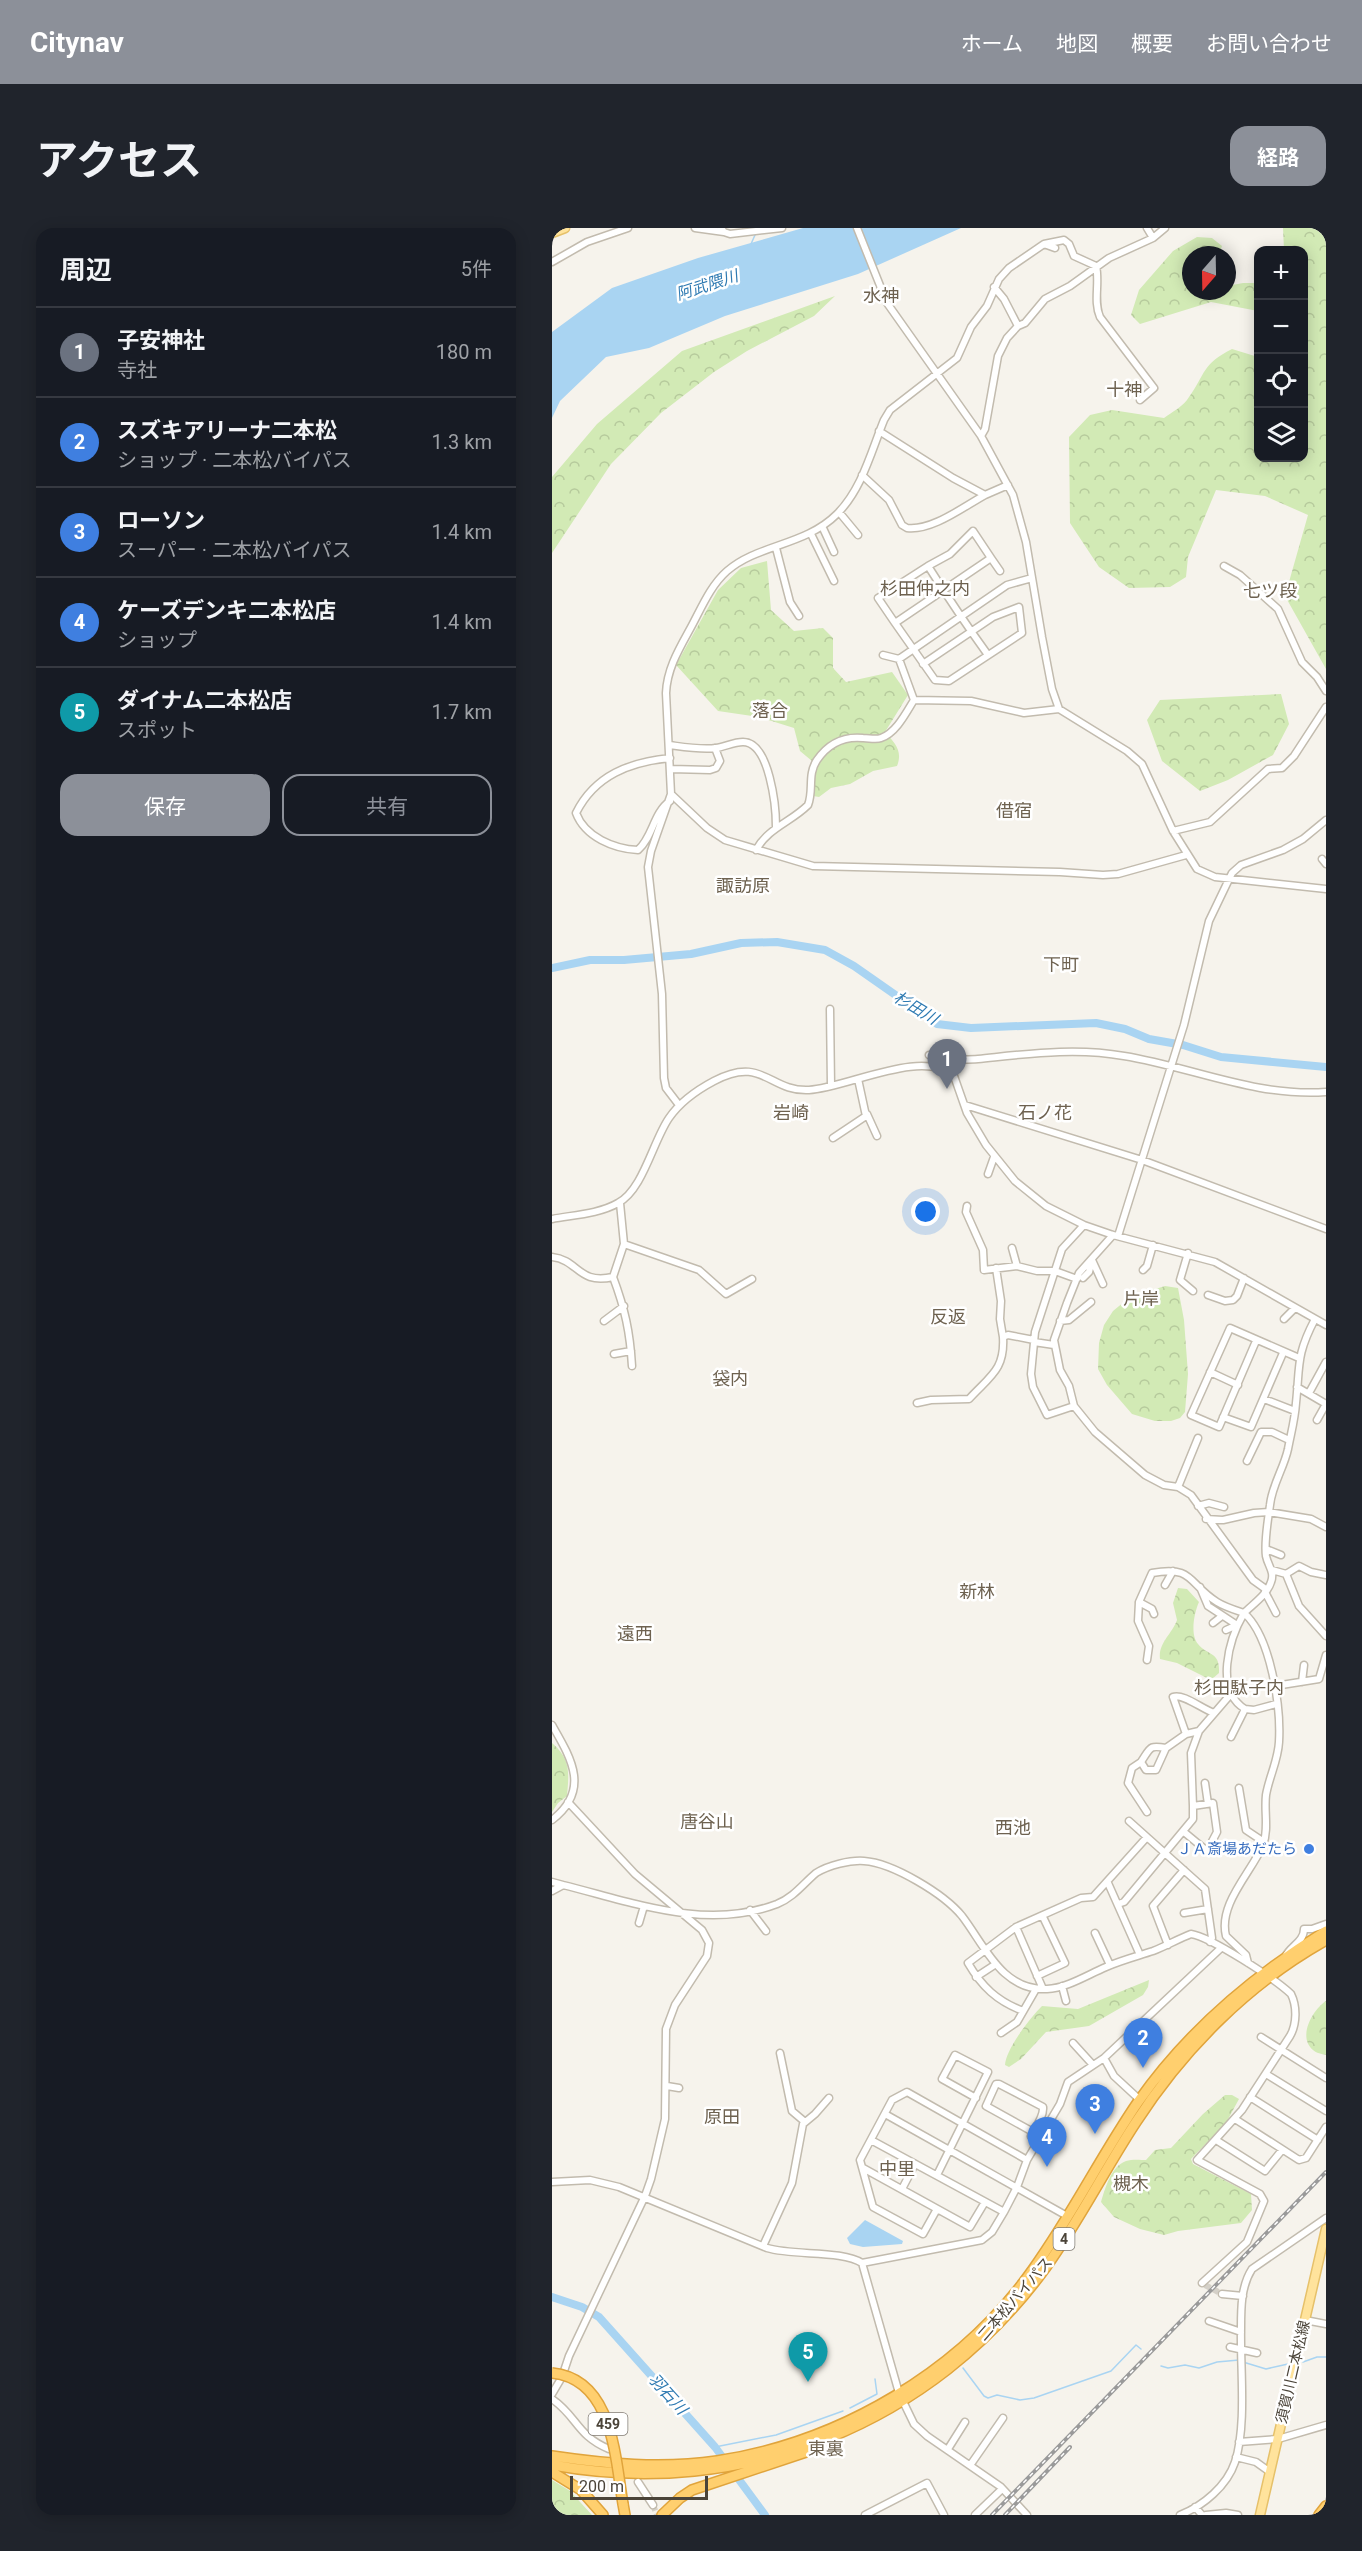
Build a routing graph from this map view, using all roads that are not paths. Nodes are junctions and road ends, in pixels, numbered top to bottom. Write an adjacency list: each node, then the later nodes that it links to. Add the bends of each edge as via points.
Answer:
1 (565, 228): 9 (main road)
2 (628, 228): 13 (street, via 581,244)
3 (695, 228): 8 (street, via 722,234)
4 (782, 228): 8 (street)
5 (857, 228): 17 (street, via 879,286)
6 (1147, 228): 10 (street)
7 (1165, 228): 10 (street)
8 (723, 230)
9 (552, 233)
10 (1154, 238): 14 (street)
11 (1044, 244): 12 (street); 14 (street, via 1064,240 1074,256); 15 (street, via 1009,268)
12 (1055, 248)
13 (552, 262)
14 (1096, 266): 16 (street, via 1046,299); 18 (street, via 1100,317 1154,388)
15 (994, 287): 16 (street); 17 (street, via 957,358)
16 (1018, 326): 20 (street, via 998,357)
17 (936, 375): 19 (street, via 890,410); 20 (street)
18 (1140, 400)
19 (879, 431): 21 (street); 23 (street)
20 (981, 436): 22 (street)
21 (862, 475): 23 (street, via 889,500 906,528 943,520); 24 (street)
22 (1008, 485): 23 (street); 34 (street, via 1017,507)
23 (985, 495)
24 (839, 512): 25 (street); 27 (street)
25 (822, 526): 26 (street); 29 (street)
26 (810, 534): 28 (street); 35 (street)
27 (858, 535)
28 (776, 548): 37 (street, via 790,602); 50 (street, via 732,567 710,591 667,680)
29 (834, 552)
30 (991, 558): 31 (street, via 973,531 950,554); 33 (street); 36 (street)
31 (928, 566): 36 (street); 39 (street, via 878,598)
32 (1224, 566): 46 (street, via 1240,574 1278,609 1302,662)
33 (1000, 571)
34 (1032, 578): 38 (street, via 1007,585); 49 (street)
35 (834, 582)
36 (944, 590): 38 (street); 39 (street)
37 (799, 616)
38 (961, 616): 40 (street); 41 (street)
39 (895, 622): 41 (street)
40 (971, 632): 42 (street); 42 (street, via 993,617 1019,607 1022,633); 45 (street)
41 (913, 649): 44 (street); 45 (street)
42 (988, 655): 45 (street, via 949,681 934,680)
43 (883, 656): 44 (street)
44 (899, 659): 47 (street)
45 (923, 664)
46 (1326, 692)
47 (914, 700): 49 (street, via 971,701 1024,713); 56 (street, via 889,734 879,739 850,736 827,748 810,775 808,805)
48 (1326, 707): 57 (street, via 1282,768 1268,769 1260,775 1210,822)
49 (1059, 709): 57 (street, via 1142,764)
50 (669, 746): 51 (street); 52 (street)
51 (715, 748): 53 (street, via 720,761 716,768); 56 (street, via 743,742 754,747 773,788)
52 (670, 758): 53 (street); 54 (street, via 622,768 595,786 576,813 593,835 610,844 638,850)
53 (671, 769): 54 (street)
54 (671, 797): 58 (street, via 725,840); 69 (street, via 648,859 664,1029 664,1078 666,1088)
55 (1326, 820): 60 (street, via 1283,850 1241,865 1232,873)
56 (776, 827): 58 (street)
57 (1173, 831): 59 (street)
58 (756, 850): 59 (street, via 813,866 1103,876)
59 (1186, 855): 60 (street, via 1206,875)
60 (1232, 879): 61 (street); 65 (street, via 1209,921)
61 (1326, 889)
62 (830, 1009): 67 (street)
63 (928, 1055): 64 (street)
64 (940, 1064): 65 (street, via 1073,1050); 66 (street); 70 (street, via 954,1076)
65 (1171, 1065): 68 (street, via 1256,1088); 75 (street)
66 (858, 1079): 67 (street); 71 (street)
67 (831, 1086): 69 (street, via 798,1089 759,1072 740,1071 714,1081)
68 (1326, 1092)
69 (679, 1105): 77 (street, via 662,1129 636,1185)
70 (965, 1105): 74 (street, via 972,1124); 75 (street)
71 (867, 1114): 72 (street); 73 (street)
72 (877, 1136)
73 (833, 1138)
74 (994, 1157): 76 (street); 80 (street, via 1031,1195)
75 (1142, 1160): 81 (street); 82 (street)
76 (988, 1174)
77 (620, 1203): 79 (street); 83 (street)
78 (967, 1206): 90 (street, via 983,1250 984,1270)
79 (552, 1219)
80 (1084, 1225): 82 (street); 92 (street, via 1062,1249)
81 (1326, 1228)
82 (1116, 1235): 84 (street); 88 (street)
83 (624, 1244): 93 (street); 95 (street, via 699,1270 726,1294)
84 (1153, 1245): 86 (street); 91 (street)
85 (1012, 1248): 89 (street)
86 (1188, 1253): 94 (street); 98 (street, via 1180,1280)
87 (552, 1257): 93 (street, via 566,1261 593,1279)
88 (1092, 1260): 96 (street); 97 (street)
89 (1017, 1266): 90 (street); 92 (street)
90 (996, 1268): 108 (street)
91 (1143, 1270)
92 (1055, 1271): 96 (street); 109 (street)
93 (612, 1277): 101 (street)
94 (1244, 1278): 99 (street, via 1233,1300); 102 (street)
95 (752, 1279)
96 (1080, 1279): 106 (street)
97 (1103, 1284)
98 (1193, 1291)
99 (1208, 1295)
100 (1091, 1302): 106 (street, via 1069,1320)
101 (624, 1306): 105 (street); 112 (street)
102 (1295, 1308): 103 (street); 104 (street)
103 (1284, 1319)
104 (1315, 1319): 107 (street); 115 (street)
105 (604, 1321)
106 (1060, 1321): 111 (street)
107 (1326, 1325)
108 (1003, 1337): 109 (street); 123 (street, via 1000,1365 969,1399)
109 (1034, 1341): 111 (street); 125 (street, via 1031,1374 1047,1415)
110 (1256, 1341): 113 (street); 118 (street, via 1230,1328); 119 (street)
111 (1054, 1345): 125 (street)
112 (631, 1351): 114 (street); 117 (street)
113 (1283, 1353): 115 (street); 122 (street)
114 (614, 1354)
115 (1299, 1358): 120 (street)
116 (1326, 1362): 121 (street)
117 (632, 1366)
118 (1210, 1372): 119 (street); 127 (street, via 1191,1415 1218,1426)
119 (1238, 1385): 127 (street)
120 (1297, 1386): 121 (street); 126 (street)
121 (1309, 1393): 124 (street)
122 (1264, 1399): 126 (street); 127 (street, via 1251,1427)
123 (917, 1403)
124 (1326, 1404): 128 (street)
125 (1074, 1406): 132 (street, via 1095,1432 1145,1475)
126 (1295, 1411): 130 (street)
127 (1223, 1417)
128 (1317, 1420)
129 (1198, 1438): 132 (street)
130 (1289, 1440): 131 (street, via 1272,1432 1261,1432); 135 (street)
131 (1247, 1461)
132 (1178, 1487): 133 (street, via 1191,1495)
133 (1198, 1506): 134 (street, via 1209,1503); 136 (street)
134 (1224, 1507)
135 (1269, 1512): 136 (street); 137 (street, via 1311,1518); 138 (street)
136 (1206, 1519): 146 (street)
137 (1326, 1527)
138 (1266, 1549): 139 (street); 140 (street)
139 (1281, 1556)
140 (1272, 1570): 142 (street); 146 (street, via 1272,1582)
141 (1173, 1571): 144 (street); 145 (street, via 1187,1574); 148 (street, via 1152,1572)
142 (1286, 1574): 143 (street, via 1299,1566); 157 (street, via 1299,1606)
143 (1326, 1575)
144 (1165, 1585)
145 (1200, 1587): 150 (street, via 1217,1602); 153 (street, via 1208,1606)
146 (1266, 1591): 147 (street); 151 (street)
147 (1257, 1601): 149 (street); 150 (street)
148 (1139, 1602): 152 (street); 159 (street, via 1138,1621 1149,1646)
149 (1262, 1610)
150 (1244, 1613): 155 (street); 162 (street, via 1261,1638)
151 (1276, 1613)
152 (1154, 1614)
153 (1222, 1616): 154 (street); 155 (street)
154 (1213, 1623)
155 (1237, 1625): 156 (street); 163 (street, via 1227,1672)
156 (1226, 1630)
157 (1326, 1636)
158 (1326, 1655): 161 (street, via 1319,1679)
159 (1148, 1659)
160 (1304, 1665): 161 (street)
161 (1302, 1682): 162 (street)
162 (1275, 1686): 164 (street)
163 (1230, 1695): 165 (street); 166 (street)
164 (1276, 1704): 165 (street); 183 (street, via 1279,1743 1266,1799)
165 (1245, 1709): 170 (street)
166 (1214, 1713): 168 (street); 169 (street, via 1186,1697 1173,1697)
167 (552, 1725): 175 (street, via 573,1762 575,1774)
168 (1199, 1731): 169 (street); 177 (street, via 1191,1753)
169 (1186, 1734): 171 (street)
170 (1230, 1737)
171 (1166, 1748): 172 (street, via 1154,1745); 172 (street, via 1156,1770 1146,1770)
172 (1141, 1762): 178 (street, via 1132,1768 1128,1783)
173 (1205, 1783): 176 (street)
174 (1239, 1788): 183 (street, via 1246,1830)
175 (568, 1802): 179 (street); 195 (street, via 635,1874)
176 (1208, 1804): 177 (street); 181 (street, via 1213,1803 1217,1832 1207,1851)
177 (1192, 1806): 181 (street, via 1193,1819)
178 (1147, 1812)
179 (552, 1820)
180 (1129, 1821): 182 (street)
181 (1184, 1832): 184 (street)
182 (1147, 1837): 184 (street); 187 (street)
183 (1264, 1842): 210 (street, via 1226,1916 1226,1936 1246,1955)
184 (1166, 1853): 185 (street); 190 (street)
185 (1184, 1870): 193 (street, via 1205,1889); 205 (street, via 1153,1906)
186 (552, 1882): 188 (street)
187 (1108, 1883): 190 (street); 196 (street, via 1093,1897 1081,1898)
188 (563, 1885): 189 (street); 191 (street)
189 (552, 1891)
190 (1118, 1905): 208 (street)
191 (644, 1906): 195 (street); 197 (street)
192 (750, 1910): 195 (street); 200 (street); 207 (street, via 786,1900 830,1867 848,1862 877,1863 898,1870 938,1896 960,1914)
193 (1208, 1910): 194 (street); 204 (street)
194 (1184, 1913)
195 (684, 1915): 229 (street, via 706,1934 709,1948 669,2017 665,2036)
196 (1043, 1917): 199 (street); 214 (street, via 1065,1963)
197 (639, 1923)
198 (1326, 1924): 209 (street, via 1304,1929 1300,1941 1289,1948)
199 (1016, 1928): 207 (street); 214 (street)
200 (766, 1931)
201 (1326, 1931): 209 (highway, 二本松バイパス / 4)
202 (1095, 1933): 212 (street)
203 (1326, 1940): 213 (highway, 二本松バイパス / 4)
204 (1210, 1942): 205 (street, via 1191,1934); 206 (street)
205 (1168, 1945): 208 (street)
206 (1221, 1948): 210 (street); 225 (street)
207 (986, 1950): 211 (street); 215 (street, via 968,1964)
208 (1140, 1955): 212 (street)
209 (1285, 1958): 213 (highway, 二本松バイパス / 4)
210 (1248, 1963): 213 (street)
211 (996, 1965): 215 (street); 217 (street, via 1013,1981)
212 (1110, 1965): 216 (street)
213 (1266, 1975): 223 (street, via 1293,1998 1294,2030); 234 (highway, 二本松バイパス / 4, via 1245,1987 1197,2032); 276 (highway, 二本松バイパス / 4, via 1159,2088 1056,2252 1007,2314 973,2348)
214 (1037, 1976): 217 (street)
215 (976, 1977): 219 (street, via 999,2000)
216 (1062, 1986): 217 (street); 218 (street)
217 (1040, 1989): 219 (street)
218 (1066, 2001)
219 (1023, 2011): 220 (street, via 1017,2022)
220 (1001, 2033)
221 (1261, 2037): 223 (street)
222 (1073, 2043): 226 (street)
223 (1281, 2050): 227 (street); 228 (street)
224 (780, 2053): 238 (street, via 792,2110)
225 (1104, 2058): 226 (street); 234 (street, via 1114,2076)
226 (1094, 2065): 242 (street, via 1068,2082 1060,2104)
227 (1266, 2074): 232 (street); 235 (street)
228 (1326, 2079)
229 (667, 2086): 230 (street); 255 (street, via 665,2119)
230 (679, 2088)
231 (829, 2097): 238 (street)
232 (1250, 2097): 237 (street); 245 (street)
233 (976, 2098): 233 (street, via 988,2072 956,2055 942,2079); 239 (street)
234 (1140, 2100): 259 (highway, 二本松バイパス / 4)
235 (1326, 2111)
236 (885, 2114): 239 (street, via 892,2100 907,2092); 243 (street); 246 (street)
237 (1235, 2119): 244 (street); 247 (street)
238 (805, 2122): 262 (street, via 792,2183)
239 (963, 2124): 246 (street); 248 (street)
240 (1326, 2127): 245 (street)
241 (1033, 2132): 241 (street, via 1043,2108 996,2084 986,2106); 242 (street, via 1031,2136)
242 (1039, 2138): 248 (street)
243 (871, 2140): 249 (street); 250 (street, via 860,2160)
244 (1216, 2140): 247 (street, via 1265,2171); 264 (street, via 1197,2160 1263,2196 1264,2201 1247,2241)
245 (1318, 2140): 247 (street, via 1306,2158 1299,2160)
246 (950, 2149): 251 (street); 253 (street)
247 (1282, 2150)
248 (1027, 2160): 253 (street)
249 (915, 2164): 251 (street); 254 (street)
250 (862, 2168): 254 (street); 257 (street, via 873,2207 913,2229 923,2234)
251 (937, 2175): 256 (street)
252 (552, 2182): 255 (street, via 590,2180)
253 (1017, 2187): 258 (street); 259 (street)
254 (902, 2190): 257 (street)
255 (645, 2196): 262 (street); 275 (street)
256 (985, 2202): 257 (street, via 970,2227); 258 (street)
257 (938, 2209)
258 (1004, 2212): 263 (street, via 992,2232 981,2240)
259 (1067, 2216): 276 (highway, 二本松バイパス / 4, via 1034,2268 986,2324)
260 (1326, 2218): 266 (street, via 1252,2269)
261 (1326, 2229): 267 (main road, 須賀川二本松線)
262 (763, 2246): 263 (street, via 794,2254 850,2257)
263 (862, 2263): 276 (street)
264 (1202, 2283)
265 (1222, 2294): 266 (street)
266 (1243, 2296): 270 (street)
267 (1305, 2320): 269 (street); 281 (main road, 須賀川二本松線)
268 (1209, 2321): 270 (street)
269 (1326, 2324)
270 (1241, 2332): 272 (street)
271 (1230, 2347): 272 (street)
272 (1241, 2350): 273 (street); 282 (street)
273 (1257, 2353)
274 (552, 2375): 299 (highway, bridge, via 579,2387 599,2412)
275 (552, 2394)
276 (901, 2397): 284 (street, via 920,2430); 287 (highway, 二本松バイパス / 4); 287 (highway, 二本松バイパス / 4, via 879,2416 811,2444)
277 (552, 2399): 283 (street, via 589,2439)
278 (1003, 2418): 288 (street)
279 (965, 2422): 284 (street)
280 (1326, 2425): 281 (street)
281 (1278, 2439): 282 (street); 292 (main road, 須賀川二本松線)
282 (1239, 2442): 286 (street)
283 (609, 2449)
284 (948, 2449): 288 (street)
285 (552, 2455): 290 (highway, 二本松バイパス / 4, via 647,2465)
286 (1236, 2457): 292 (street, via 1256,2462); 297 (street, via 1219,2487)
287 (742, 2464): 290 (highway, 二本松バイパス / 4); 300 (highway, via 728,2478 692,2490)
288 (971, 2464): 294 (street)
289 (552, 2465): 290 (highway, 二本松バイパス / 4, via 630,2473 678,2472)
290 (716, 2465)
291 (552, 2472): 298 (highway, via 581,2490)
292 (1270, 2472): 309 (main road, 須賀川二本松線)
293 (638, 2482): 295 (street)
294 (1002, 2489): 303 (street); 304 (street)
295 (653, 2505)
296 (1326, 2506): 310 (highway)
297 (1195, 2507): 305 (street); 306 (street)
298 (603, 2515)
299 (623, 2515)
300 (662, 2515)
301 (865, 2515): 302 (street, via 927,2483)
302 (944, 2515)
303 (975, 2515)
304 (1027, 2515)
305 (1180, 2515)
306 (1202, 2515)
307 (1206, 2515): 308 (street)
308 (1238, 2515)
309 (1260, 2515)
310 (1319, 2515)

